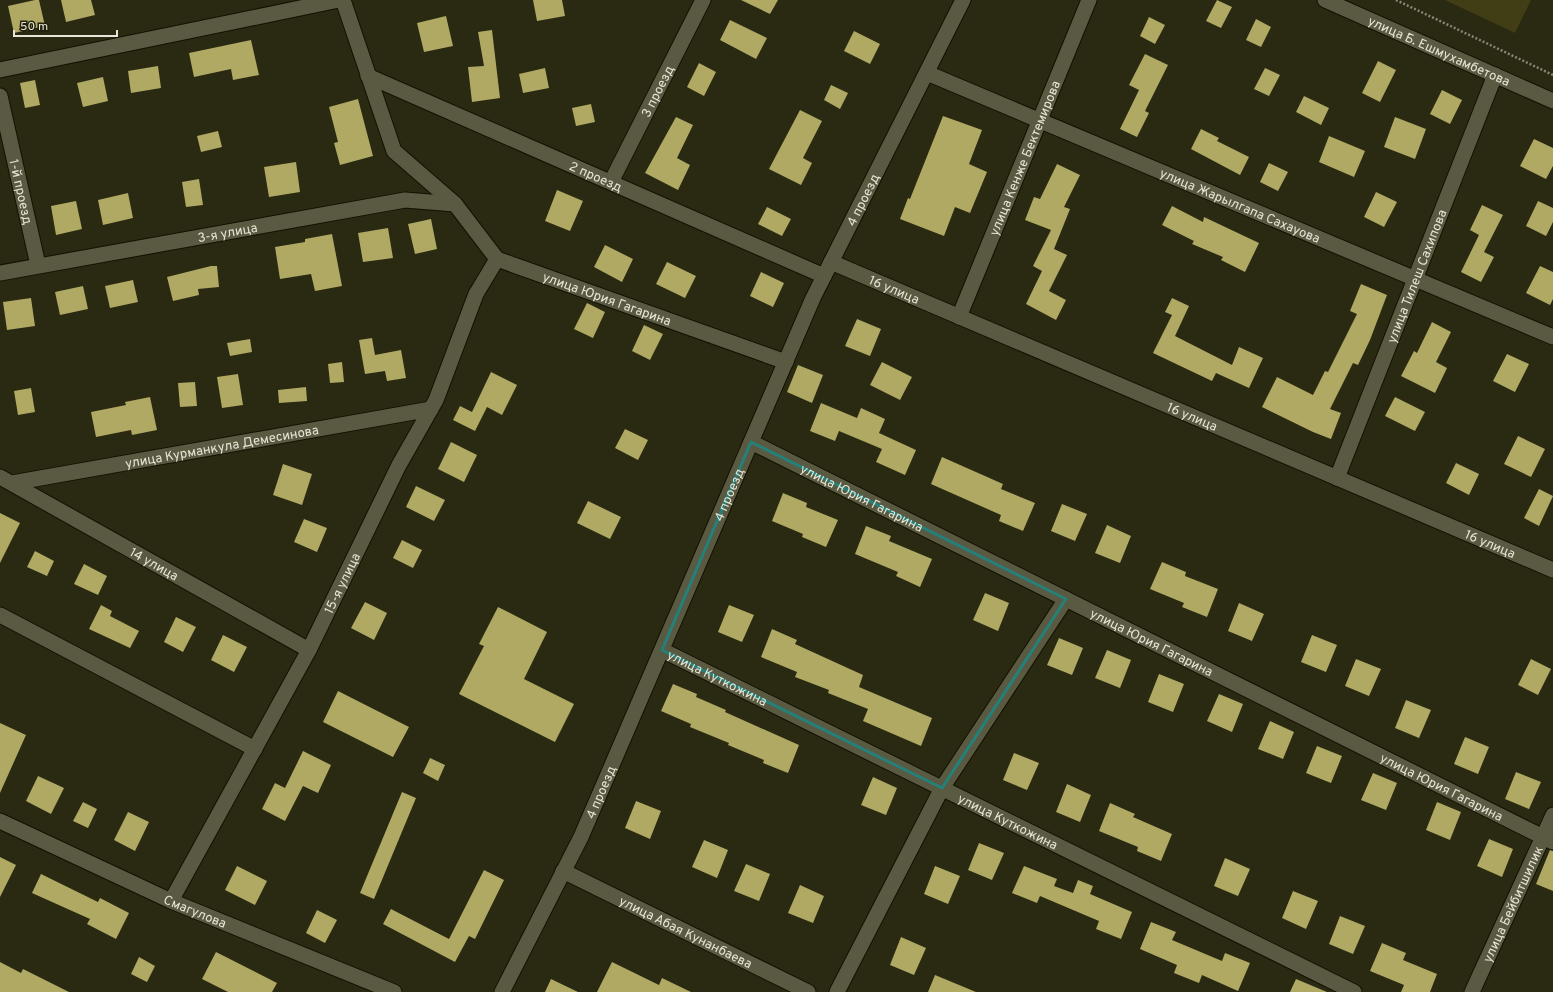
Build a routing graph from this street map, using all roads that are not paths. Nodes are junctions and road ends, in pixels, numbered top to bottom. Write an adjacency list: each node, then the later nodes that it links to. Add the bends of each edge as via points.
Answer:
1 (339, 0): 7 (street)
2 (343, 0): 10 (street)
3 (703, 0): 14 (street, 3 проезд)
4 (963, 0): 8 (street, 4 проезд)
5 (1089, 0): 13 (street, улица Кенже Бектемирова)
6 (1325, 0): 9 (street, улица Б. Ешмухамбетова)
7 (0, 70)
8 (926, 73): 13 (street, улица Жарылгапа Сахауова); 18 (street, 4 проезд)
9 (1495, 75): 12 (street, улица Б. Ешмухамбетова); 20 (street, улица Тилеш Сахипова)
10 (368, 76): 14 (street, 2 проезд); 15 (street, via 394,151)
11 (0, 96): 17 (street, 1-й проезд)
12 (1553, 101)
13 (1040, 121): 20 (street, улица Жарылгапа Сахауова); 21 (street, улица Кенже Бектемирова)
14 (611, 182): 18 (street, 2 проезд)
15 (455, 204): 16 (street); 17 (street, 3-я улица, via 405,200)
16 (497, 259): 23 (street, улица Юрия Гагарина); 24 (street, 15-я улица, via 476,294)
17 (38, 265): 19 (street, 3-я улица)
18 (828, 269): 21 (street, 16 улица); 23 (street, 4 проезд)
19 (0, 273)
20 (1415, 279): 22 (street, улица Жарылгапа Сахауова); 26 (street, улица Тилеш Сахипова)
21 (959, 317): 26 (street, 16 улица)
22 (1553, 338)
23 (786, 362): 25 (street, 4 проезд)
24 (431, 409): 27 (street, улица Курманкула Демесинова); 31 (street, 15-я улица, via 399,465)
25 (751, 442): 29 (street, улица Юрия Гагарина); 32 (street, 4 проезд)
26 (1337, 478): 28 (street, 16 улица)
27 (6, 480): 31 (street, 14 улица)
28 (1553, 570)
29 (1066, 599): 34 (street); 37 (street, улица Юрия Гагарина)
30 (0, 615): 33 (street)
31 (309, 650): 33 (street, 15-я улица)
32 (662, 650): 34 (street, улица Куткожина); 38 (street, 4 проезд)
33 (255, 749): 39 (street, 15-я улица)
34 (942, 788): 43 (street); 44 (street, улица Куткожина)
35 (1553, 815): 37 (street, улица Бейбитшилик)
36 (0, 821): 39 (street, Смагулова)
37 (1548, 839): 45 (street, улица Бейбитшилик)
38 (564, 872): 41 (street, 4 проезд); 42 (street, улица Абая Кунанбаева)
39 (172, 901): 40 (street, Смагулова)
40 (394, 992)
41 (502, 992)
42 (808, 992)
43 (837, 992)
44 (1354, 992)
45 (1472, 992)

